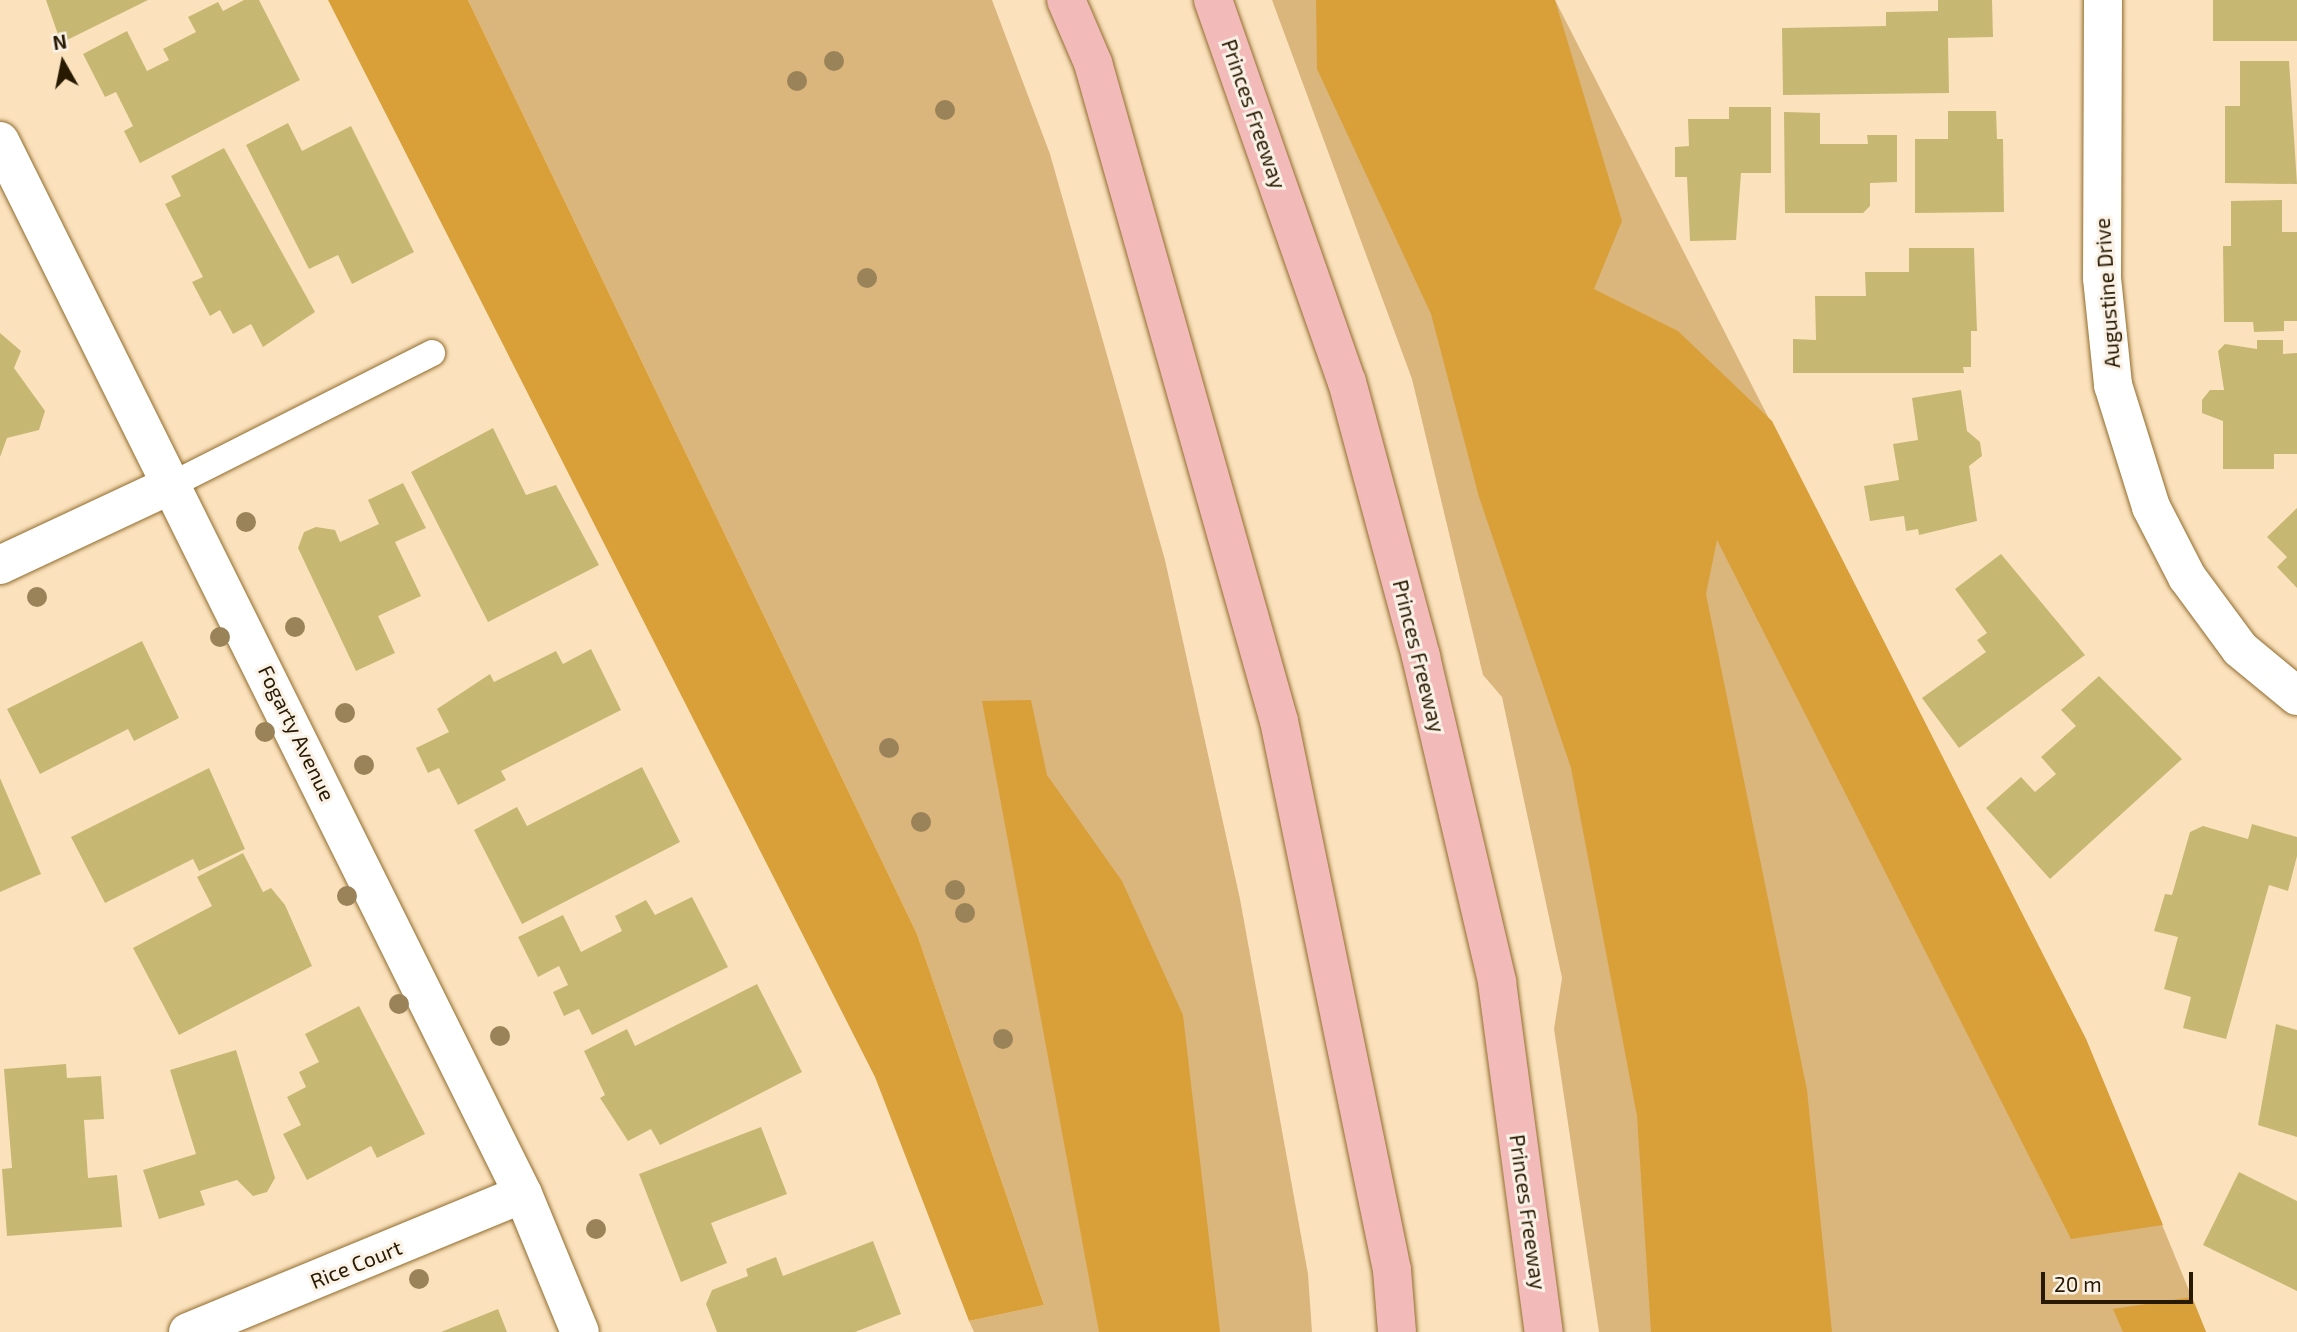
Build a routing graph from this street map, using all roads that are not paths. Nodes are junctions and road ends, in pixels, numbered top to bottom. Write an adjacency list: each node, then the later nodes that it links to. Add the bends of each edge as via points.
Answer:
1 (1066, 0): 12 (highway, via 1093,63 1279,721 1392,1270)
2 (1213, 0): 13 (highway, Princes Freeway, via 1347,382 1421,657 1497,982)
3 (2103, 0): 8 (street, Augustine Drive, via 2102,278 2113,385 2151,507 2187,577 2241,649)
4 (0, 141): 6 (street, Fogarty Avenue)
5 (432, 353): 6 (lane)
6 (175, 482): 7 (street); 9 (street, Fogarty Avenue)
7 (0, 565)
8 (2297, 696)
9 (523, 1194): 10 (street, Rice Court); 11 (street, Fogarty Avenue)
10 (188, 1332)
11 (580, 1332)
12 (1397, 1332)
13 (1544, 1332)

